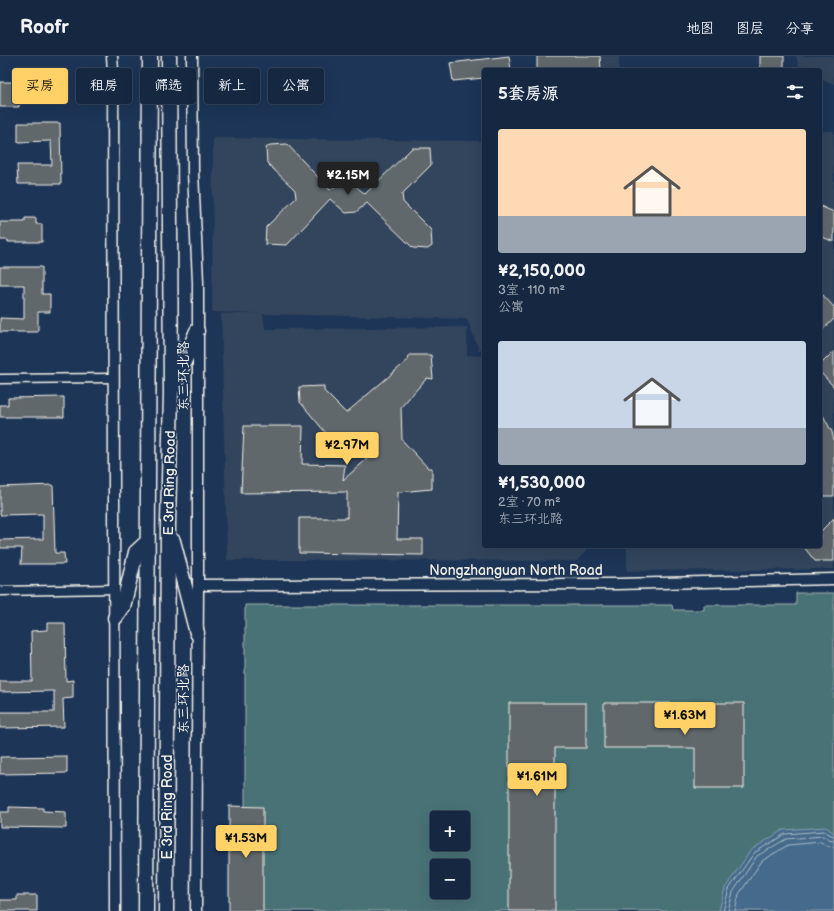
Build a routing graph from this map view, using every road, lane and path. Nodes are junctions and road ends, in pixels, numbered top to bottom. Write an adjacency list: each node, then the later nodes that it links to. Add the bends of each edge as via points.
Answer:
1 (112, 56): 6 (street)
2 (150, 56): 10 (highway, E 3rd Ring Road)
3 (169, 56): 8 (highway, E 3rd Ring Road)
4 (192, 56): 5 (street, 东三环北路)
5 (197, 331): 8 (highway); 12 (street, 东三环北路)
6 (114, 378): 7 (street); 13 (street)
7 (0, 379)
8 (171, 394): 9 (highway, E 3rd Ring Road)
9 (168, 523): 16 (highway); 19 (highway, E 3rd Ring Road)
10 (147, 542): 15 (highway, via 136,552 123,607); 18 (highway, E 3rd Ring Road)
11 (834, 578): 12 (street, Nongzhanguan North Road, via 617,584)
12 (198, 585): 16 (street, 东三环北路)
13 (115, 589): 14 (street); 15 (street)
14 (0, 591)
15 (115, 618): 17 (street)
16 (198, 633): 20 (street, 东三环北路)
17 (115, 911)
18 (146, 911)
19 (166, 911)
20 (196, 911)

